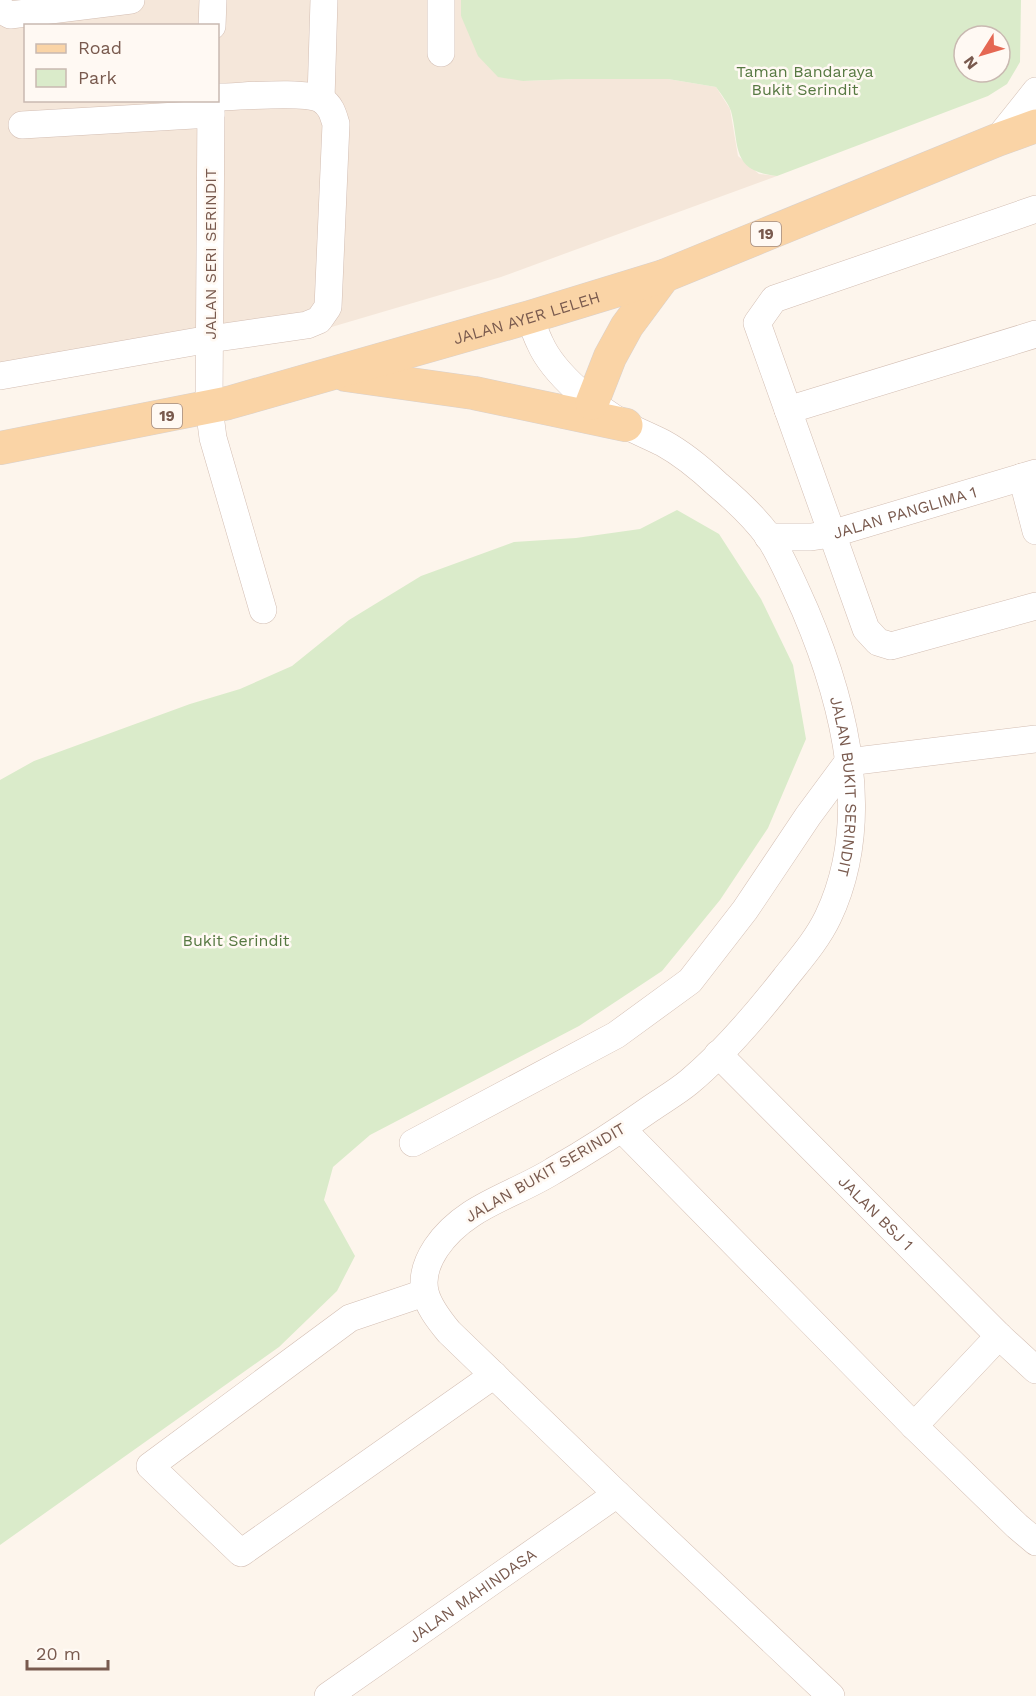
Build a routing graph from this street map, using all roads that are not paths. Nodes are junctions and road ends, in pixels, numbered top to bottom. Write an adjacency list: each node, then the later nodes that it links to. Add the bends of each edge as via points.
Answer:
1 (131, 0): 5 (street, via 10,15)
2 (213, 0): 6 (street)
3 (324, 0): 9 (street)
4 (441, 0): 7 (street)
5 (0, 9)
6 (212, 24)
7 (441, 53)
8 (1036, 91): 13 (street)
9 (321, 99): 10 (street, via 306,95); 18 (street, via 331,109 336,124 328,307 319,320 307,325)
10 (213, 104): 11 (street); 18 (street, JALAN SERI SERINDIT)
11 (22, 125)
12 (1036, 126): 13 (main road, JALAN AYER LELEH / 19)
13 (997, 140): 15 (main road, JALAN AYER LELEH / 19)
14 (1036, 209): 23 (street, via 774,299 757,323)
15 (664, 276): 16 (main road, JALAN AYER LELEH / 19); 21 (main road, via 627,326)
16 (531, 318): 19 (main road, JALAN AYER LELEH / 19); 21 (street, JALAN BUKIT SERINDIT, via 540,346 563,376)
17 (1036, 334): 23 (street)
18 (210, 339): 20 (street); 22 (street, JALAN SERI SERINDIT)
19 (332, 374): 22 (main road, JALAN AYER LELEH / 19); 24 (main road, via 464,391)
20 (0, 376)
21 (592, 403): 24 (street, JALAN BUKIT SERINDIT)
22 (209, 407): 25 (main road, JALAN AYER LELEH / 19); 31 (street, JALAN SERI SERINDIT, via 213,438)
23 (788, 410): 28 (street)
24 (626, 425): 29 (street, JALAN BUKIT SERINDIT, via 665,444 696,466 721,486)
25 (0, 448)
26 (1029, 475): 27 (street); 28 (street, JALAN PANGLIMA 1)
27 (1036, 531)
28 (831, 534): 29 (street, JALAN PANGLIMA 1); 30 (street, via 866,629 878,642 891,646)
29 (768, 537): 33 (street, JALAN BUKIT SERINDIT, via 821,647 838,705)
30 (1036, 606)
31 (263, 610)
32 (1036, 739): 33 (street)
33 (848, 762): 34 (street, JALAN BUKIT SERINDIT, via 852,817 845,868 829,916 776,990); 36 (street, via 745,910 690,981 616,1035)
34 (718, 1054): 35 (street, JALAN BUKIT SERINDIT, via 688,1083); 38 (street, JALAN BSJ 1)
35 (622, 1128): 37 (street, JALAN BUKIT SERINDIT, via 550,1173 475,1210 453,1228 435,1249 425,1272); 41 (street)
36 (413, 1143)
37 (424, 1293): 40 (street, via 449,1332); 40 (street, via 350,1318 150,1466 241,1552)
38 (999, 1336): 39 (street, JALAN BSJ 1); 41 (street)
39 (1036, 1370)
40 (494, 1375): 42 (street)
41 (914, 1426): 43 (street)
42 (616, 1494): 44 (street, JALAN MAHINDASA); 45 (street)
43 (1036, 1542)
44 (328, 1696)
45 (831, 1696)

